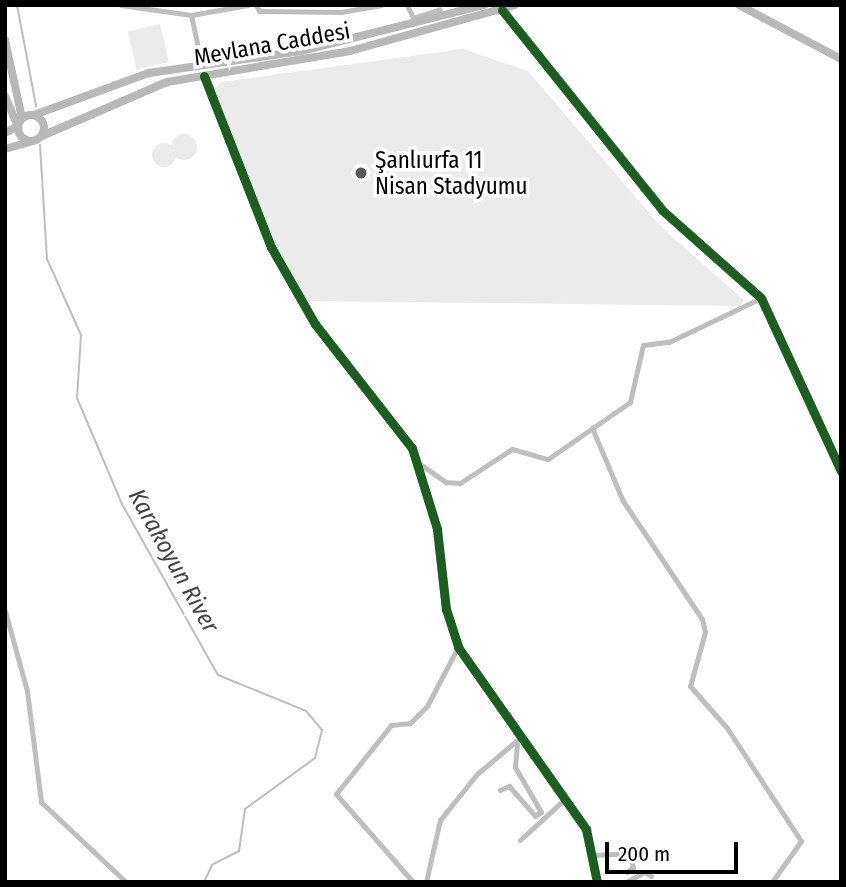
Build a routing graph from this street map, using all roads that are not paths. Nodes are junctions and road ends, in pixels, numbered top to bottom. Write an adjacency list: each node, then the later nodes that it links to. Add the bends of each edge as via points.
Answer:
1 (121, 5): 15 (street)
2 (248, 5): 10 (street)
3 (256, 5): 12 (street, via 259,11)
4 (381, 5): 9 (street)
5 (407, 5): 13 (street, via 413,18)
6 (484, 5): 13 (main road)
7 (515, 5): 14 (main road, Mevlana Caddesi)
8 (739, 5): 17 (main road)
9 (368, 6): 11 (street)
10 (212, 8): 15 (street)
11 (347, 8): 12 (street)
12 (337, 9)
13 (443, 10): 18 (main road)
14 (502, 10): 18 (main road, Mevlana Caddesi, via 350,51); 26 (street, via 662,210)
15 (191, 15): 18 (street)
16 (5, 40): 21 (main road)
17 (841, 59)
18 (203, 72): 20 (main road, via 149,73); 23 (main road, Mevlana Caddesi, via 138,91); 28 (main road, via 271,247 315,324)
19 (5, 96): 21 (main road)
20 (34, 115): 21 (main road); 23 (main road, via 44,124)
21 (20, 122): 22 (main road); 24 (main road)
22 (5, 132)
23 (42, 136): 24 (main road, Mevlana Caddesi)
24 (31, 141): 25 (main road)
25 (5, 149)
26 (761, 298): 27 (street, via 669,342 643,345 635,394); 29 (street)
27 (592, 428): 28 (street, via 548,459 512,449 460,483 446,482); 44 (street, via 623,500 702,619 705,632 690,686 727,728 801,841)
28 (420, 464): 31 (main road)
29 (841, 471)
30 (5, 611): 39 (street, via 27,691 41,802)
31 (458, 647): 32 (main road); 40 (street, via 427,706 410,723 391,725 336,794)
32 (520, 738): 33 (street, via 515,767 541,812 535,816 509,786); 34 (main road); 41 (street, via 477,774 440,820)
33 (500, 790)
34 (566, 799): 35 (street); 36 (main road)
35 (520, 839)
36 (594, 855): 37 (street, via 628,853 633,867); 42 (main road)
37 (628, 872)
38 (651, 876): 43 (street, via 645,872)
39 (126, 882)
40 (414, 882)
41 (426, 882)
42 (597, 882)
43 (626, 882)
44 (772, 882)

